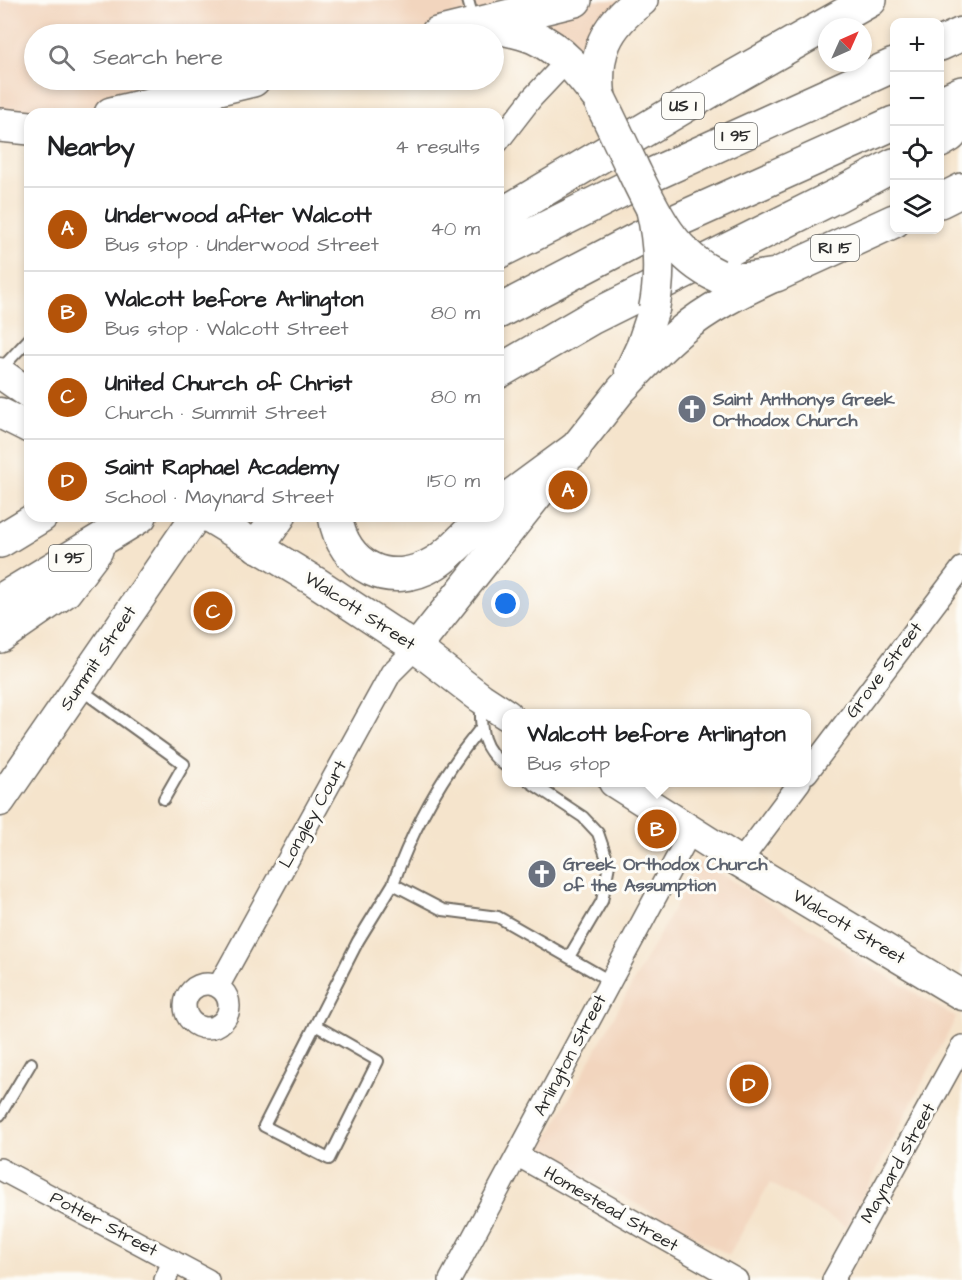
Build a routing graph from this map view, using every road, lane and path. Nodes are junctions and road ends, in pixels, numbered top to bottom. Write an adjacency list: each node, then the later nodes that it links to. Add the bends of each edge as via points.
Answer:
1 (641, 0): 14 (main road, via 604,40 596,68)
2 (870, 0): 27 (main road, US 1)
3 (563, 2): 4 (main road)
4 (476, 16): 5 (main road); 6 (main road)
5 (459, 24)
6 (499, 24)
7 (504, 26): 10 (main road, via 533,36)
8 (962, 34): 9 (main road)
9 (944, 42)
10 (567, 61): 14 (main road); 21 (street)
11 (890, 67): 29 (main road, I 95, via 656,173)
12 (211, 90): 16 (main road)
13 (962, 93): 15 (main road)
14 (599, 98): 26 (main road, bridge)
15 (944, 101)
16 (136, 108)
17 (962, 120): 22 (main road)
18 (0, 125): 20 (main road)
19 (890, 125): 31 (main road, via 649,233)
20 (24, 127)
21 (504, 134)
22 (944, 138)
23 (890, 167): 33 (main road, via 600,313)
24 (962, 190): 25 (main road)
25 (944, 199)
26 (650, 205): 30 (main road, bridge, via 682,252 704,270 743,280); 36 (main road, bridge, via 659,275 654,309)
27 (504, 213)
28 (890, 223): 30 (main road, RI 15)
29 (504, 249)
30 (776, 275): 36 (main road, via 699,317)
31 (504, 309)
32 (24, 345): 34 (lane)
33 (504, 369)
34 (0, 372): 35 (main road)
35 (24, 390)
36 (621, 390): 39 (main road)
37 (0, 413): 38 (main road)
38 (24, 425)
39 (574, 450): 40 (main road); 54 (main road)
40 (504, 502)
41 (31, 522): 49 (main road)
42 (130, 522): 48 (main road, I 95)
43 (218, 522): 50 (main road, Walcott Street)
44 (275, 522): 50 (main road)
45 (336, 522): 46 (main road, via 340,537 353,557 371,570 397,575 436,562)
46 (479, 522)
47 (189, 525): 55 (main road, Summit Street)
48 (106, 537): 52 (main road, I 95); 53 (main road, via 65,591)
49 (0, 541)
50 (258, 546): 54 (main road, Walcott Street)
51 (962, 568): 60 (street, Grove Street)
52 (0, 601)
53 (0, 636)
54 (416, 648): 56 (main road, Walcott Street); 71 (street, Longley Court, via 391,673)
55 (78, 687): 64 (lane, via 184,764); 65 (main road, Summit Street)
56 (481, 698): 57 (main road, Walcott Street); 58 (lane)
57 (502, 712)
58 (480, 729): 59 (lane, via 494,758); 68 (lane, via 448,772 405,852)
59 (502, 764)
60 (811, 768)
61 (536, 787): 69 (lane, via 591,825 598,833 609,865 602,901)
62 (620, 787): 66 (main road, Walcott Street)
63 (797, 787): 67 (street)
64 (164, 799)
65 (0, 801)
66 (691, 831): 67 (main road, Walcott Street); 70 (street, Arlington Street)
67 (740, 861): 72 (main road, Walcott Street)
68 (393, 884): 69 (lane, via 443,910 498,917); 73 (lane, via 358,941)
69 (569, 957): 70 (lane)
70 (610, 981): 77 (street, Arlington Street)
71 (218, 987)
72 (962, 995)
73 (315, 1025): 73 (lane, via 264,1126 329,1159 378,1061)
74 (962, 1046): 83 (street, Maynard Street)
75 (31, 1063): 76 (lane)
76 (0, 1115)
77 (517, 1155): 81 (street, Arlington Street); 82 (street, Homestead Street)
78 (0, 1169): 79 (street, Potter Street)
79 (169, 1270): 80 (street, Potter Street)
80 (208, 1280)
81 (450, 1280)
82 (737, 1280)
83 (833, 1280)

